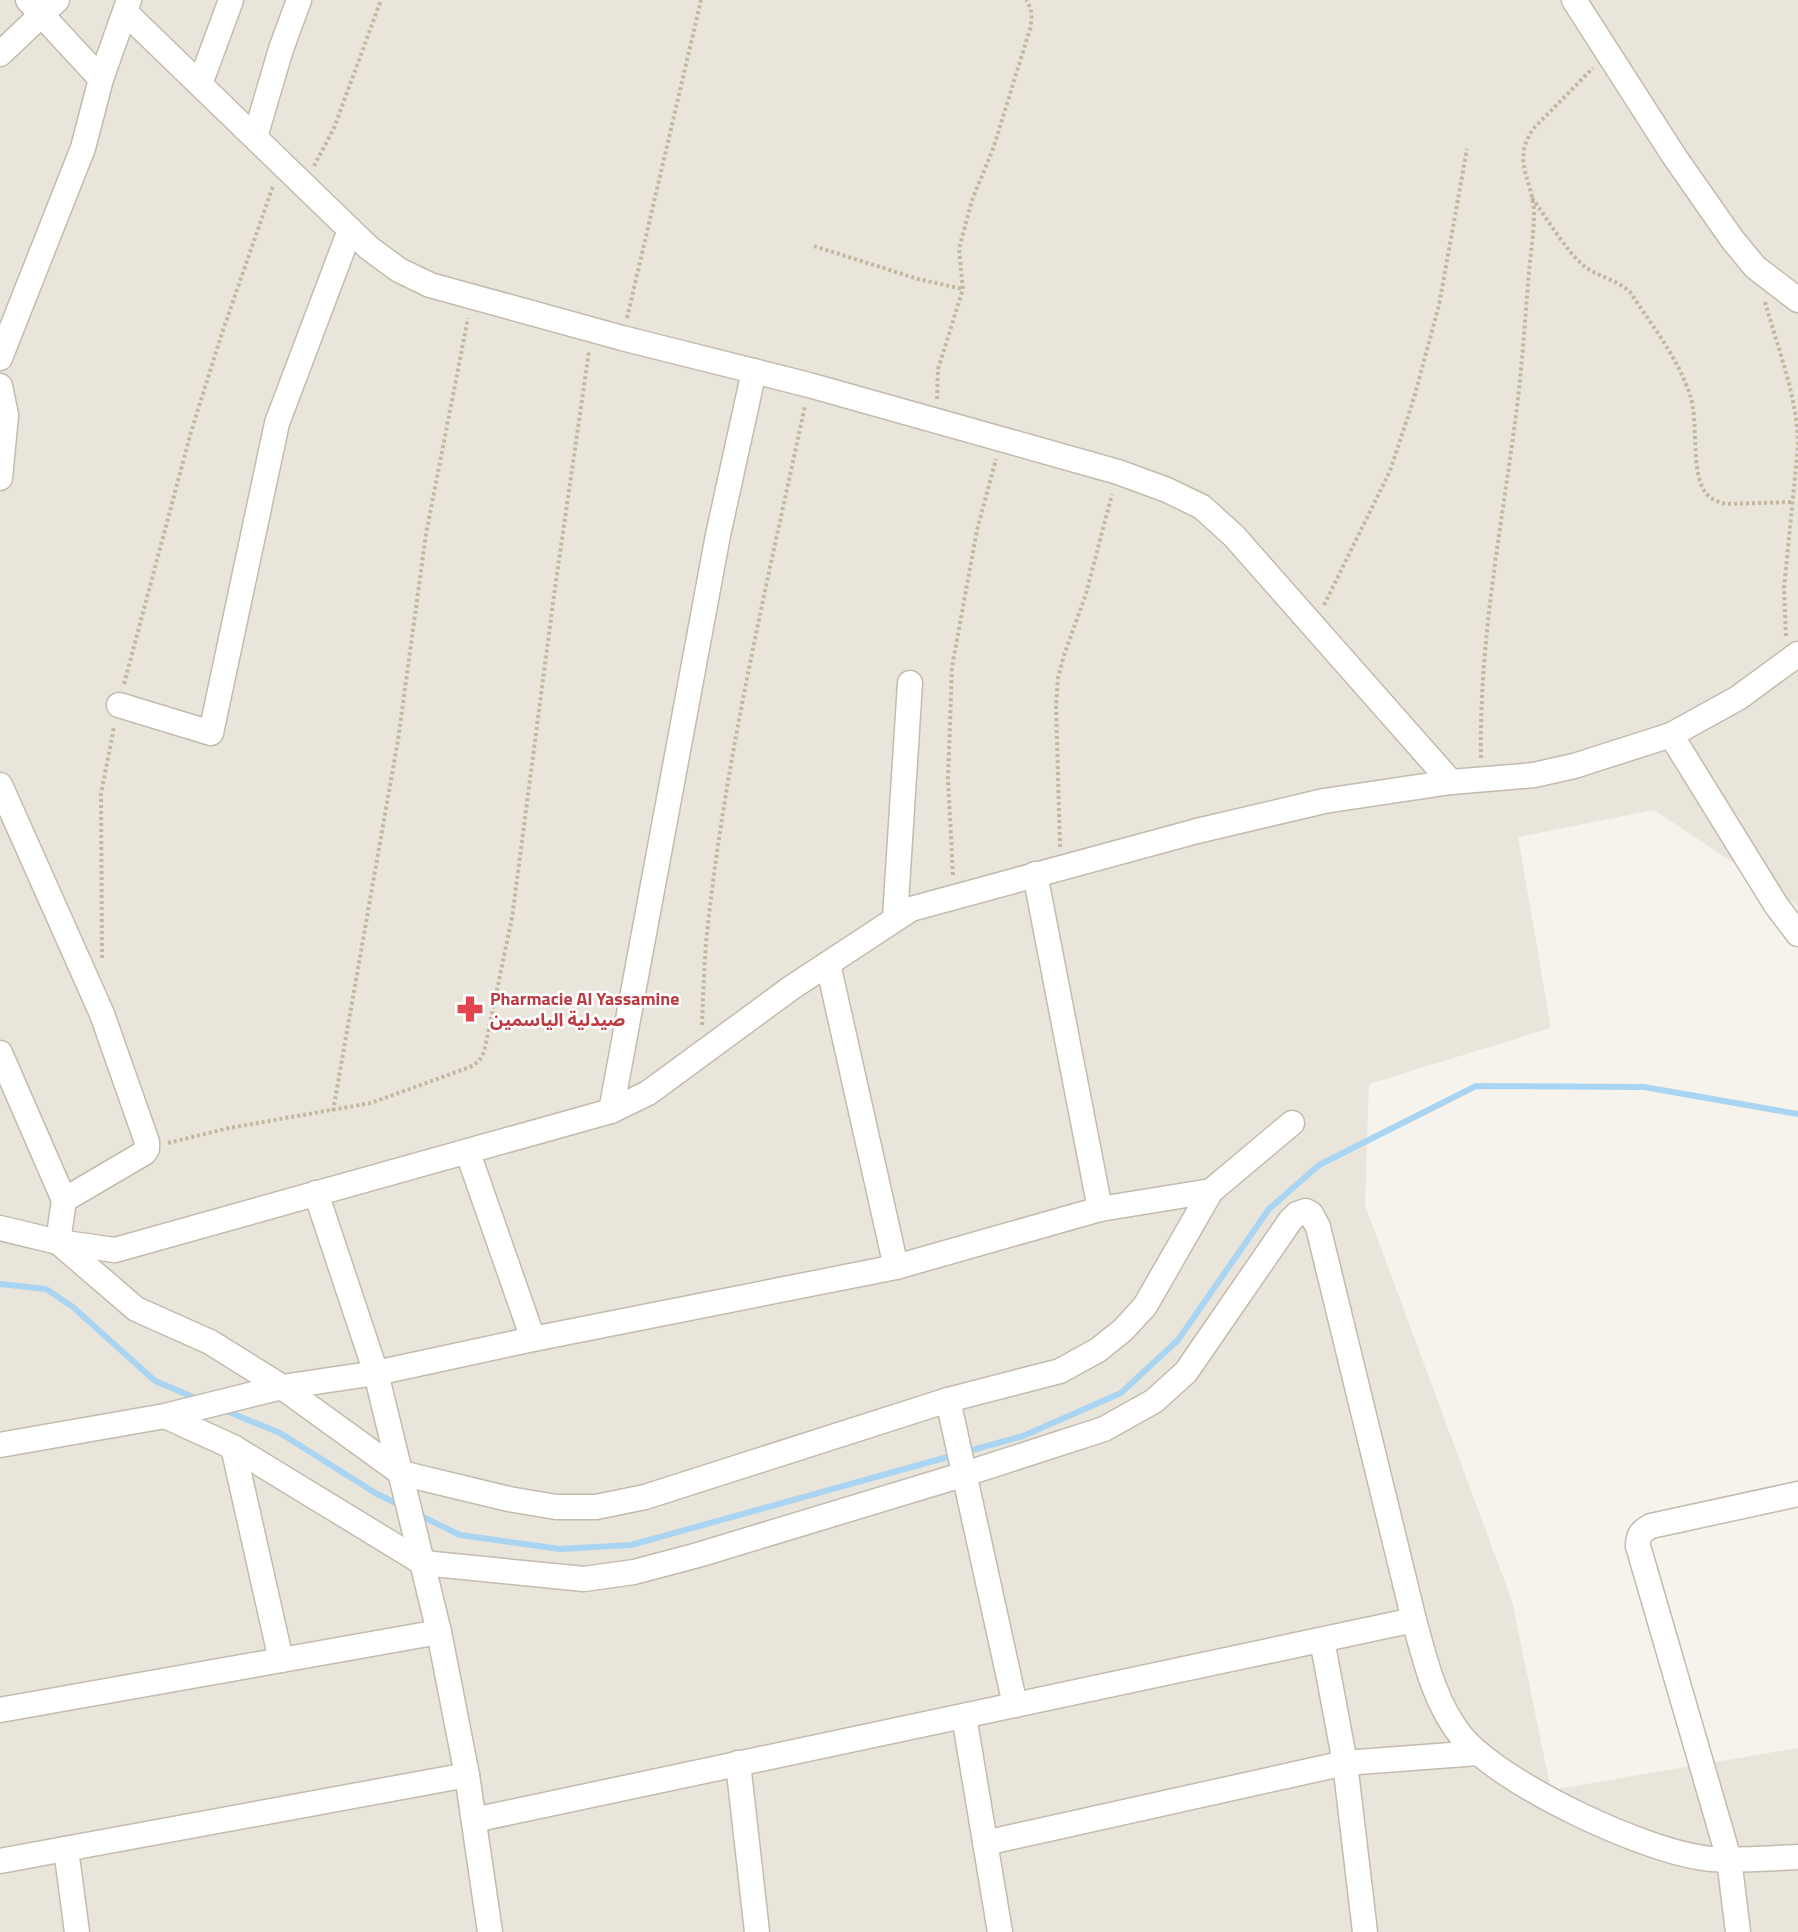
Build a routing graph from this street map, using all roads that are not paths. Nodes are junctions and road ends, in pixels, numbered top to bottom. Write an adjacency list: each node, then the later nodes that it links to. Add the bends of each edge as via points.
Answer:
1 (231, 0): 8 (street)
2 (299, 0): 9 (street)
3 (1574, 0): 11 (street, via 1732,239 1755,267)
4 (42, 5): 6 (street); 7 (street)
5 (127, 6): 7 (street); 8 (street)
6 (0, 54)
7 (101, 79): 12 (street, via 83,148)
8 (200, 84): 9 (street)
9 (255, 137): 10 (street)
10 (350, 230): 13 (street, via 399,270 430,285); 18 (street, via 277,423 211,733)
11 (1798, 300)
12 (0, 358)
13 (754, 371): 20 (street, via 1118,472 1202,507 1234,536); 27 (street, via 718,535)
14 (0, 386): 15 (street, via 6,415)
15 (0, 478)
16 (1792, 658): 19 (street, via 1738,698)
17 (910, 683): 23 (street)
18 (119, 705)
19 (1671, 735): 20 (street, via 1534,775); 24 (street)
20 (1451, 782): 22 (street, via 1324,801)
21 (0, 785): 32 (street, via 102,1014 147,1142 144,1153)
22 (1035, 874): 23 (street, via 910,909); 33 (street)
23 (895, 918): 25 (street)
24 (1798, 934)
25 (828, 964): 27 (street, via 648,1093); 36 (street)
26 (0, 1053): 32 (street)
27 (610, 1111): 29 (street)
28 (1292, 1123): 30 (street)
29 (468, 1153): 31 (street); 37 (street)
30 (1210, 1191): 33 (street); 40 (street, via 1145,1305 1098,1350 1060,1371)
31 (316, 1193): 35 (street, via 116,1250); 38 (street)
32 (64, 1200): 35 (street)
33 (1100, 1209): 36 (street)
34 (0, 1228): 35 (street)
35 (58, 1242): 39 (street, via 136,1309 210,1342)
36 (896, 1267): 37 (street)
37 (533, 1339): 38 (street)
38 (376, 1373): 39 (street); 45 (street)
39 (282, 1387): 41 (street); 45 (street)
40 (948, 1400): 44 (street); 45 (street, via 645,1497 596,1507 556,1507)
41 (165, 1416): 42 (street); 43 (street)
42 (0, 1445)
43 (233, 1447): 47 (street); 51 (street)
44 (964, 1469): 47 (street, via 634,1572 584,1579); 48 (street, via 1104,1429 1154,1401 1186,1372 1290,1221 1306,1211 1318,1227); 52 (street)
45 (403, 1482): 47 (street)
46 (1798, 1494): 63 (street, via 1652,1526 1640,1533 1638,1539)
47 (420, 1553): 49 (street)
48 (1414, 1620): 50 (street); 55 (street, via 1431,1679 1447,1715)
49 (439, 1632): 51 (street); 58 (street)
50 (1322, 1640): 52 (street); 57 (street)
51 (281, 1660): 53 (street)
52 (1015, 1705): 54 (street)
53 (0, 1710)
54 (964, 1716): 56 (street); 60 (street)
55 (1478, 1753): 57 (street); 63 (street, via 1538,1794 1629,1836 1685,1855)
56 (738, 1763): 59 (street); 67 (street)
57 (1345, 1763): 60 (street); 69 (street)
58 (467, 1775): 59 (street); 61 (street)
59 (474, 1820): 66 (street)
60 (985, 1844): 68 (street)
61 (66, 1849): 64 (street); 65 (street)
62 (1798, 1857): 63 (street)
63 (1729, 1859): 70 (street)
64 (0, 1861)
65 (77, 1932)
66 (490, 1932)
67 (757, 1932)
68 (1000, 1932)
69 (1365, 1932)
70 (1738, 1932)

